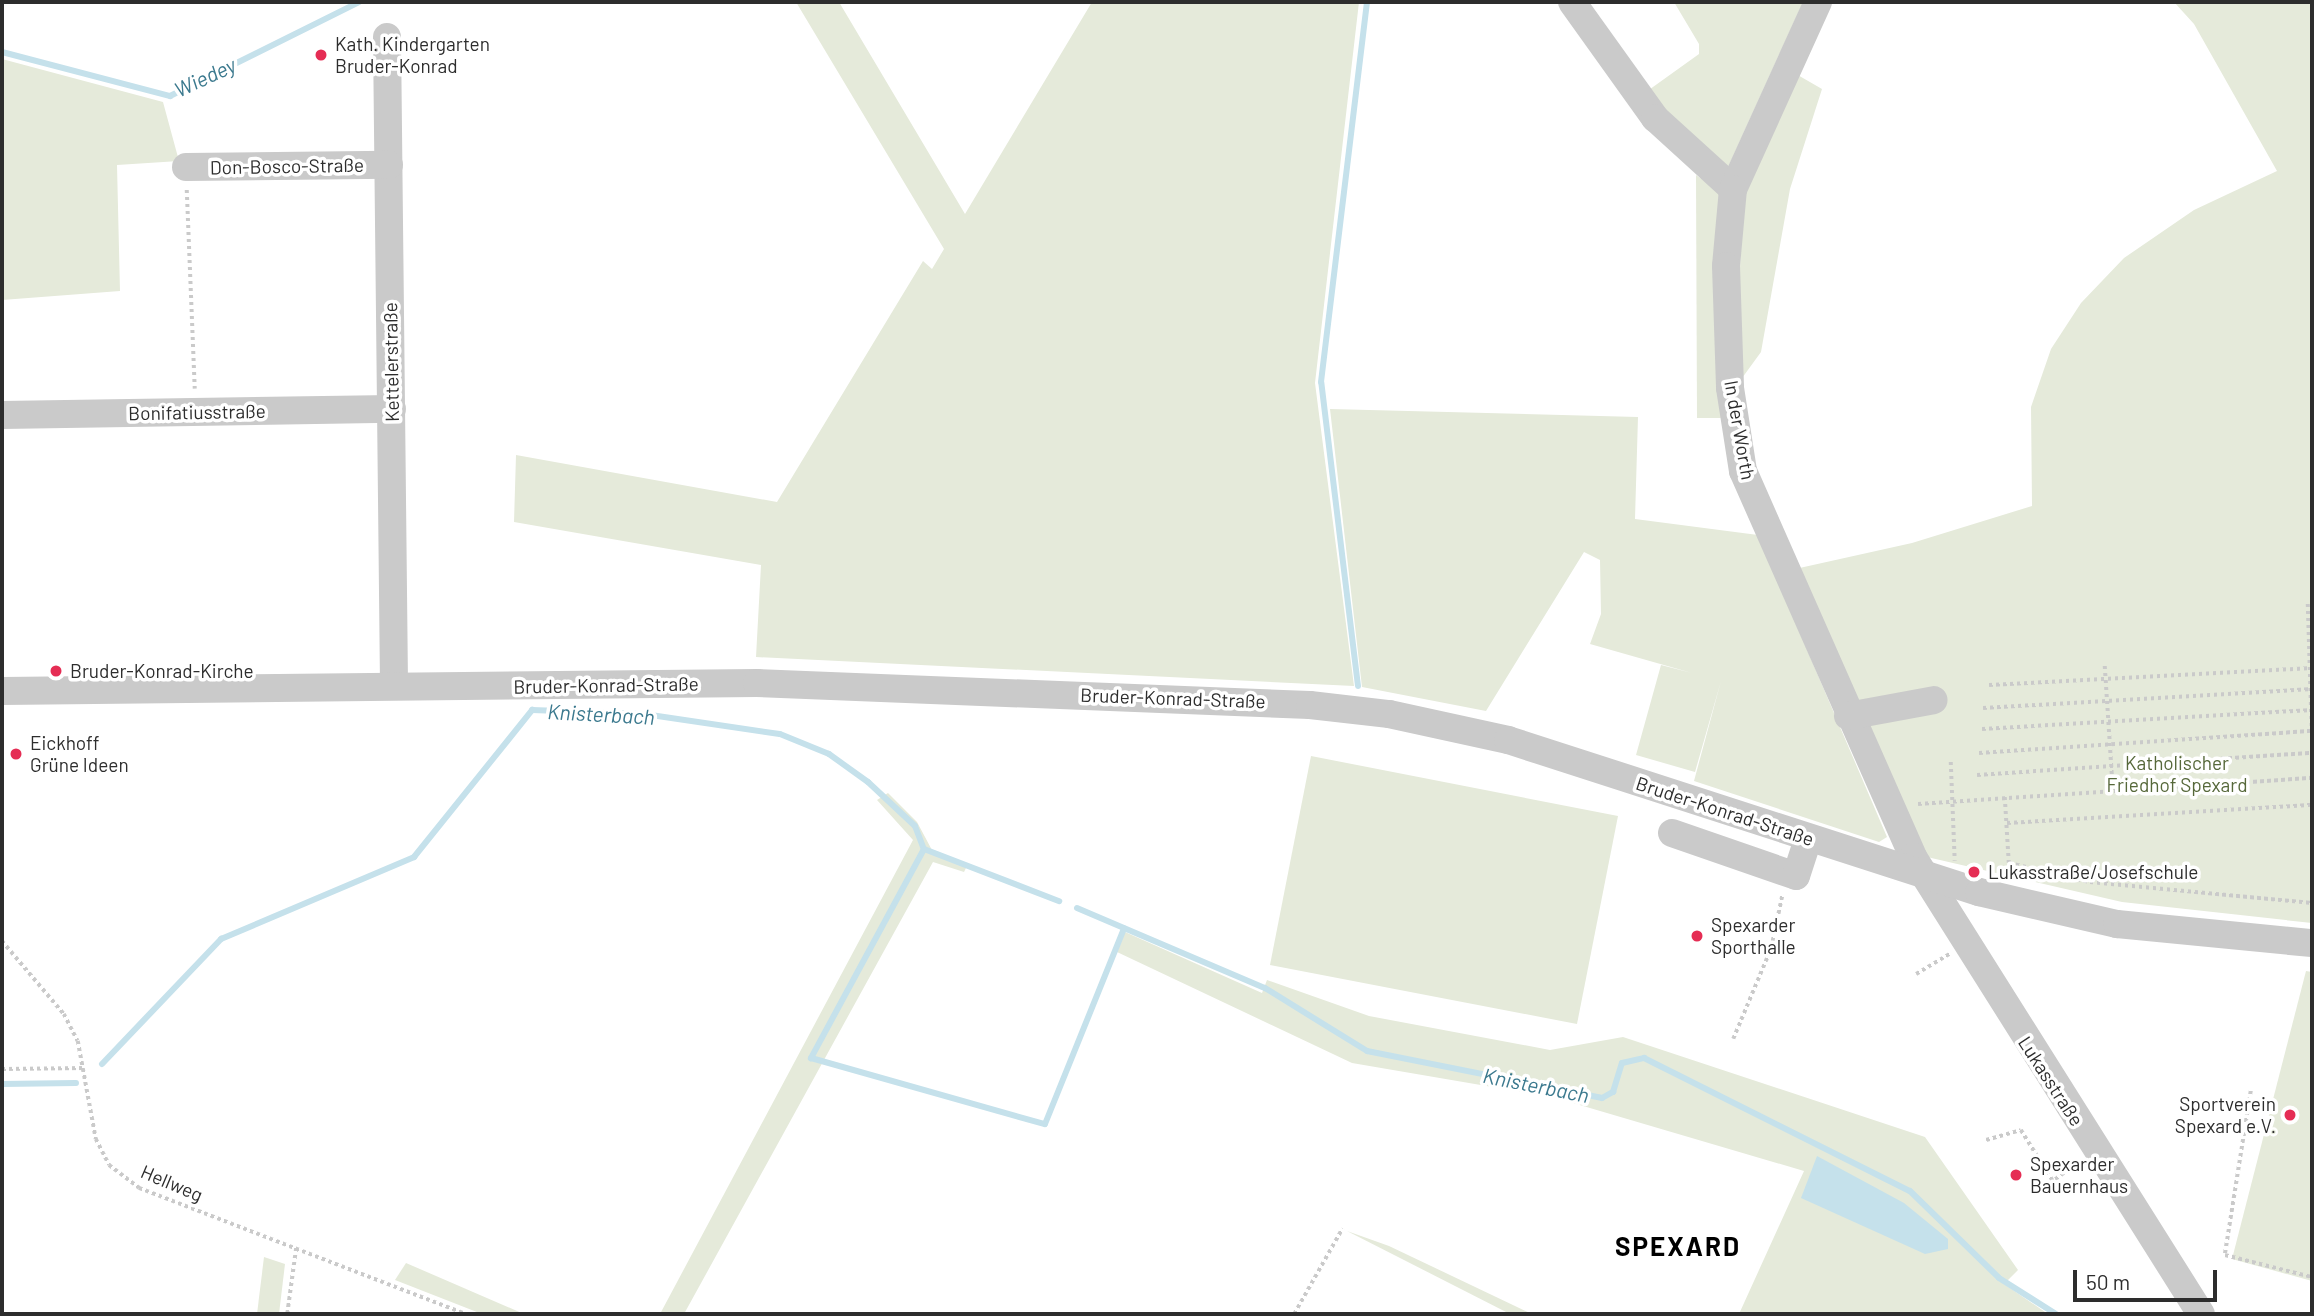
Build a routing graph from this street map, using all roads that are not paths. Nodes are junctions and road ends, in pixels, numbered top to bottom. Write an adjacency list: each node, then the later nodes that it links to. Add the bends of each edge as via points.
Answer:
1 (1572, 2): 6 (street, via 1655,118)
2 (1818, 2): 6 (street, In der Worth)
3 (387, 37): 4 (street, Kettelerstraße)
4 (389, 165): 5 (street, Don-Bosco-Straße); 7 (street, Kettelerstraße)
5 (186, 167)
6 (1733, 189): 12 (street, In der Worth, via 1726,266 1729,374 1743,471)
7 (392, 409): 8 (street, Bonifatiusstraße); 9 (street, Kettelerstraße)
8 (2, 415)
9 (394, 686): 10 (street, Bruder-Konrad-Straße); 14 (street, Bruder-Konrad-Straße, via 757,683 1310,705 1389,714 1508,740)
10 (2, 691)
11 (1934, 700): 12 (street)
12 (1848, 716): 15 (street, In der Worth, via 1913,857)
13 (1672, 832): 14 (street, via 1794,883)
14 (1808, 838): 15 (street, Bruder-Konrad-Straße)
15 (1943, 874): 16 (street, Bruder-Konrad-Straße, via 2118,924); 17 (street, Lukasstraße, via 1965,945)
16 (2312, 943)
17 (2201, 1314)

